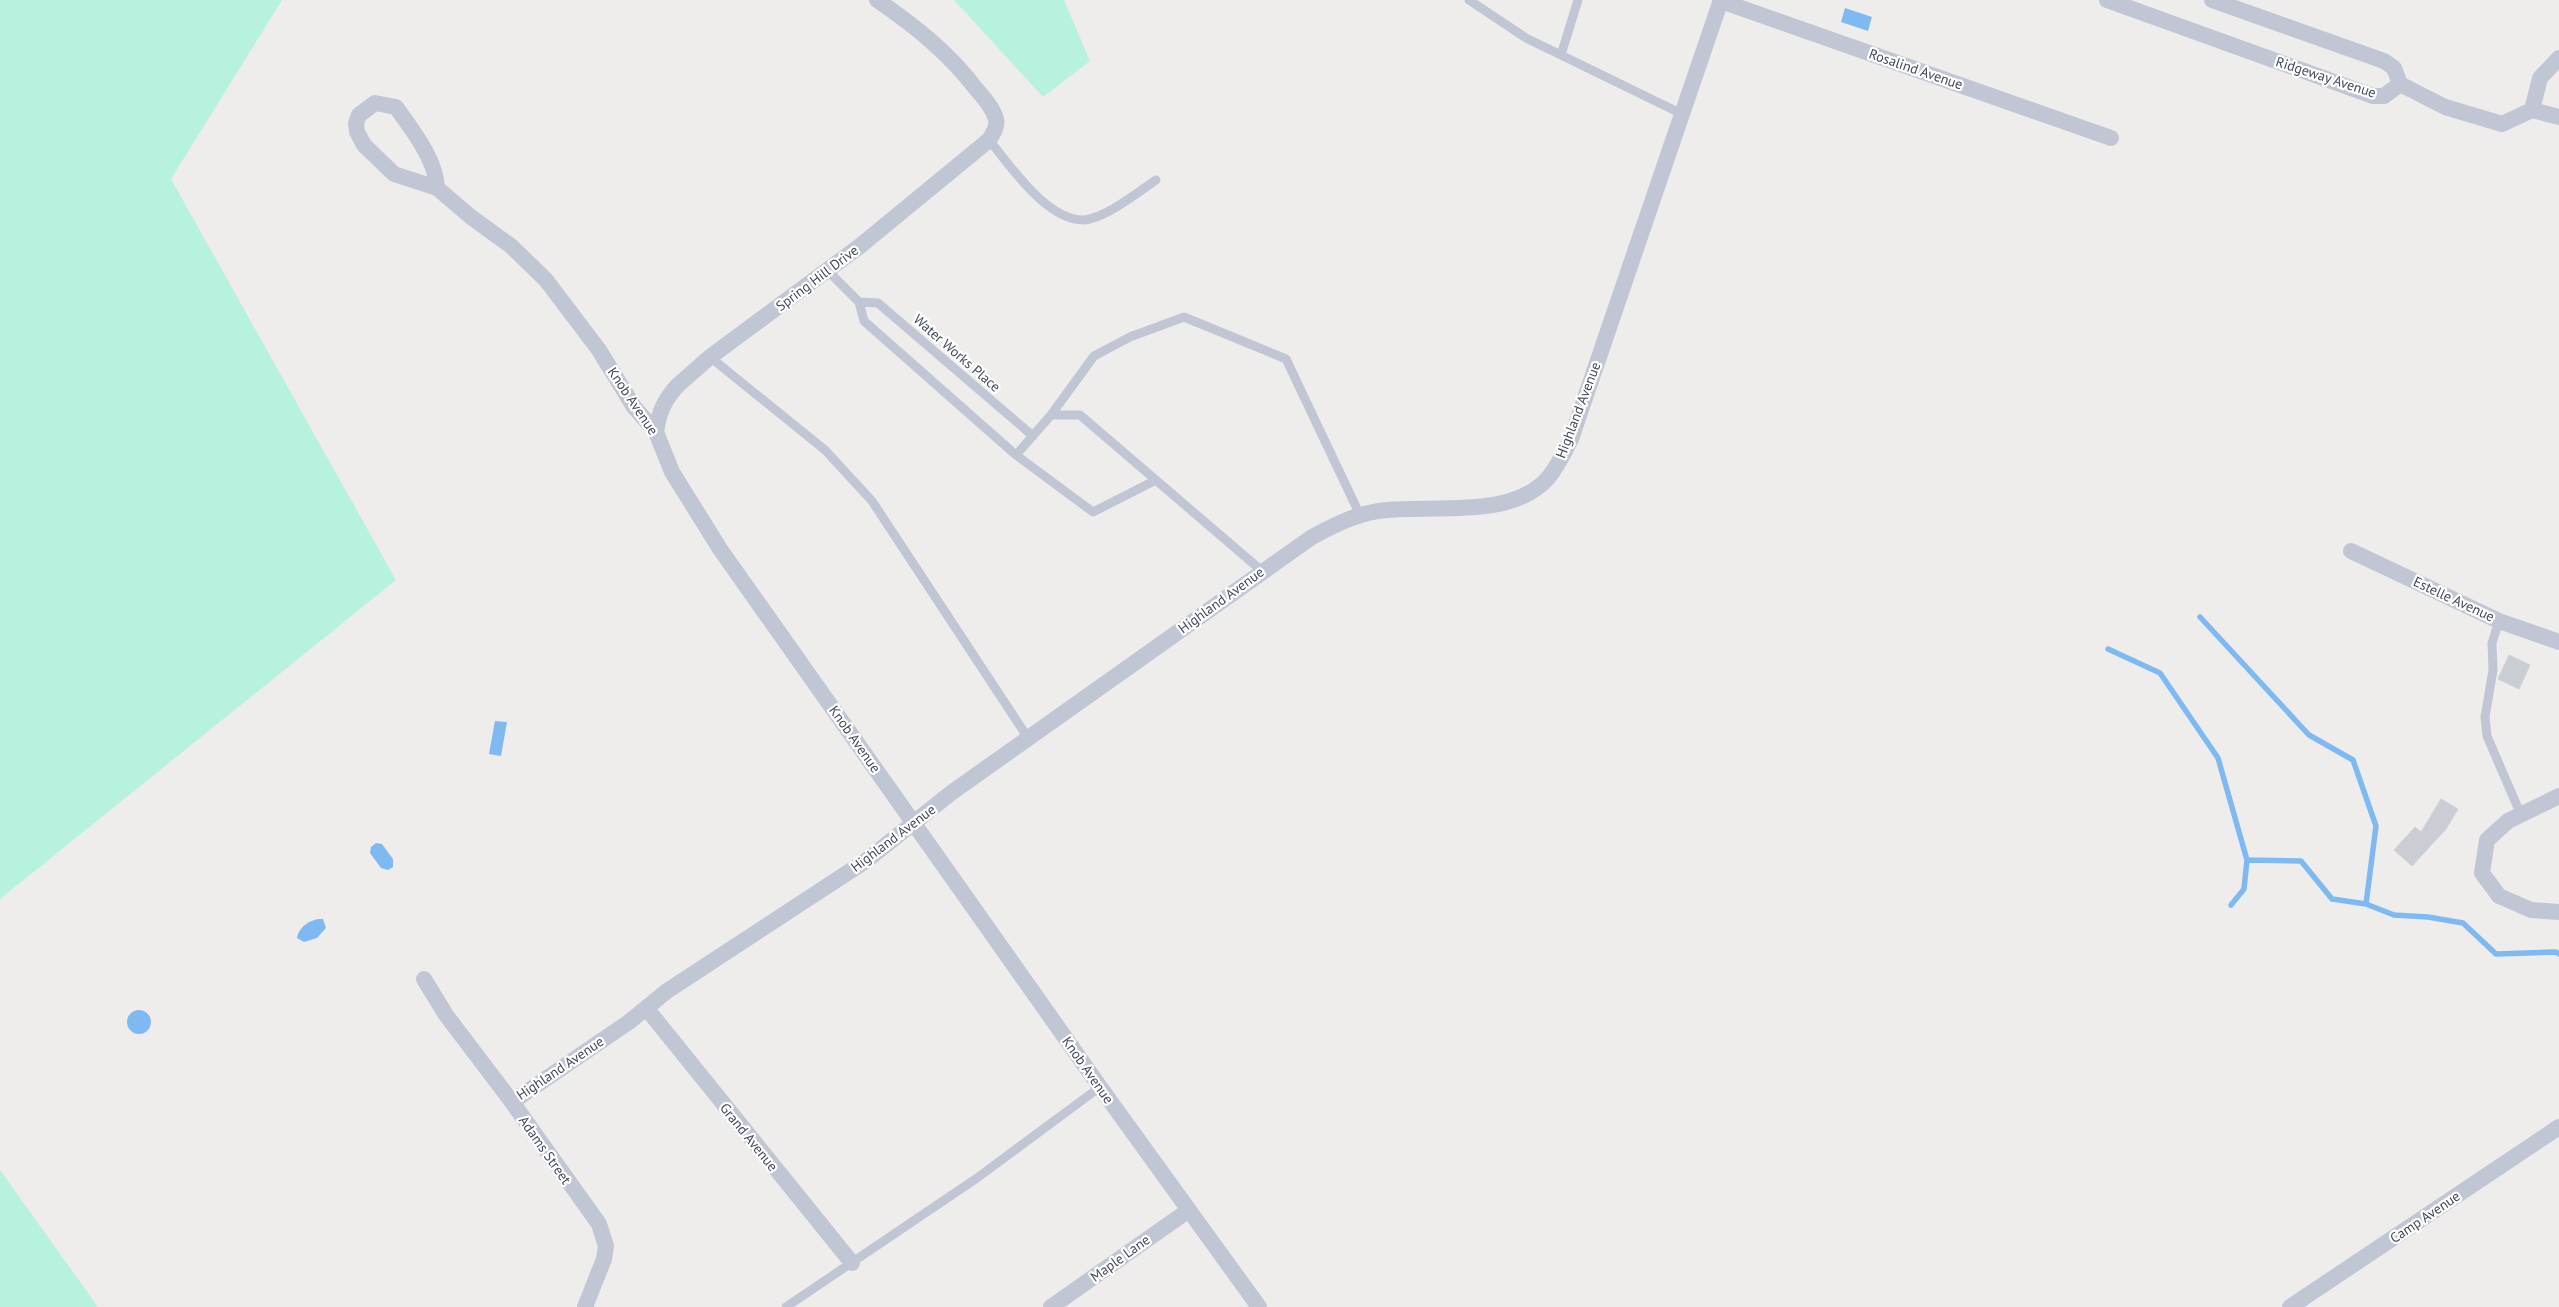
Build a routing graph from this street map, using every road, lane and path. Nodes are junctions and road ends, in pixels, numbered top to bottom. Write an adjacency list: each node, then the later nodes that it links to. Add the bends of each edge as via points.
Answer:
1 (877, 0): 13 (street, via 944,51 962,70 996,119)
2 (1469, 0): 7 (lane, via 1526,38)
3 (1578, 0): 7 (lane)
4 (2107, 0): 9 (street, Ridgeway Avenue, via 2373,96 2384,96)
5 (2212, 0): 9 (street, via 2384,61 2394,68)
6 (1721, 1): 11 (street, Highland Avenue); 14 (street, Rosalind Avenue)
7 (1562, 56): 11 (lane)
8 (2559, 58): 10 (street, via 2540,78)
9 (2400, 84): 10 (street, via 2446,107 2502,124)
10 (2532, 110): 12 (street)
11 (1682, 114): 25 (street, Highland Avenue, via 1571,439 1547,479 1523,496 1490,505 1386,510)
12 (2559, 117)
13 (991, 136): 15 (lane, via 1034,194 1069,218 1084,220 1103,214); 17 (street, Spring Hill Drive, via 941,182)
14 (2112, 138)
15 (1156, 180)
16 (437, 188): 16 (street, Knob Avenue, via 437,174 396,107 375,103 359,115 357,132 364,145 394,174); 21 (street, Knob Avenue, via 511,246 546,280 600,350 634,408)
17 (827, 270): 18 (lane); 19 (street, Spring Hill Drive)
18 (858, 302): 22 (lane, Water Works Place, via 878,303); 23 (lane, via 864,320)
19 (710, 357): 21 (street, Spring Hill Drive, via 665,398 658,414); 30 (lane, via 825,450 872,501)
20 (1051, 415): 22 (lane); 24 (lane, via 1080,415); 25 (lane, via 1094,356 1130,337 1184,317 1286,359)
21 (656, 432): 33 (street, Knob Avenue, via 672,472 720,549)
22 (1033, 436): 23 (lane)
23 (1016, 455): 24 (lane, via 1093,512)
24 (1156, 480): 27 (lane)
25 (1360, 515): 27 (street, Highland Avenue, via 1312,537)
26 (2352, 551): 28 (street, Estelle Avenue)
27 (1262, 571): 30 (street, Highland Avenue)
28 (2499, 621): 29 (street, Estelle Avenue); 32 (lane, via 2492,643 2493,670 2485,717 2487,736)
29 (2559, 642)
30 (1028, 738): 33 (street, Highland Avenue, via 951,793)
31 (2559, 796): 32 (street)
32 (2521, 815): 34 (street, via 2508,821 2487,840 2482,873 2499,896 2530,910)
33 (915, 824): 36 (street, Highland Avenue, via 867,860 667,991); 37 (street, Knob Avenue)
34 (2559, 912)
35 (424, 979): 38 (street, Adams Street, via 446,1015)
36 (647, 1009): 38 (street, Highland Avenue); 41 (street, Grand Avenue)
37 (1100, 1087): 40 (street, Knob Avenue); 41 (lane, via 977,1178)
38 (512, 1102): 42 (street, Adams Street, via 599,1224 606,1246 604,1259)
39 (2559, 1127): 46 (street, Camp Avenue)
40 (1189, 1210): 44 (street, Maple Lane); 45 (street, Knob Avenue)
41 (852, 1263): 43 (lane)
42 (585, 1307)
43 (786, 1307)
44 (1051, 1307)
45 (1259, 1307)
46 (2290, 1307)

